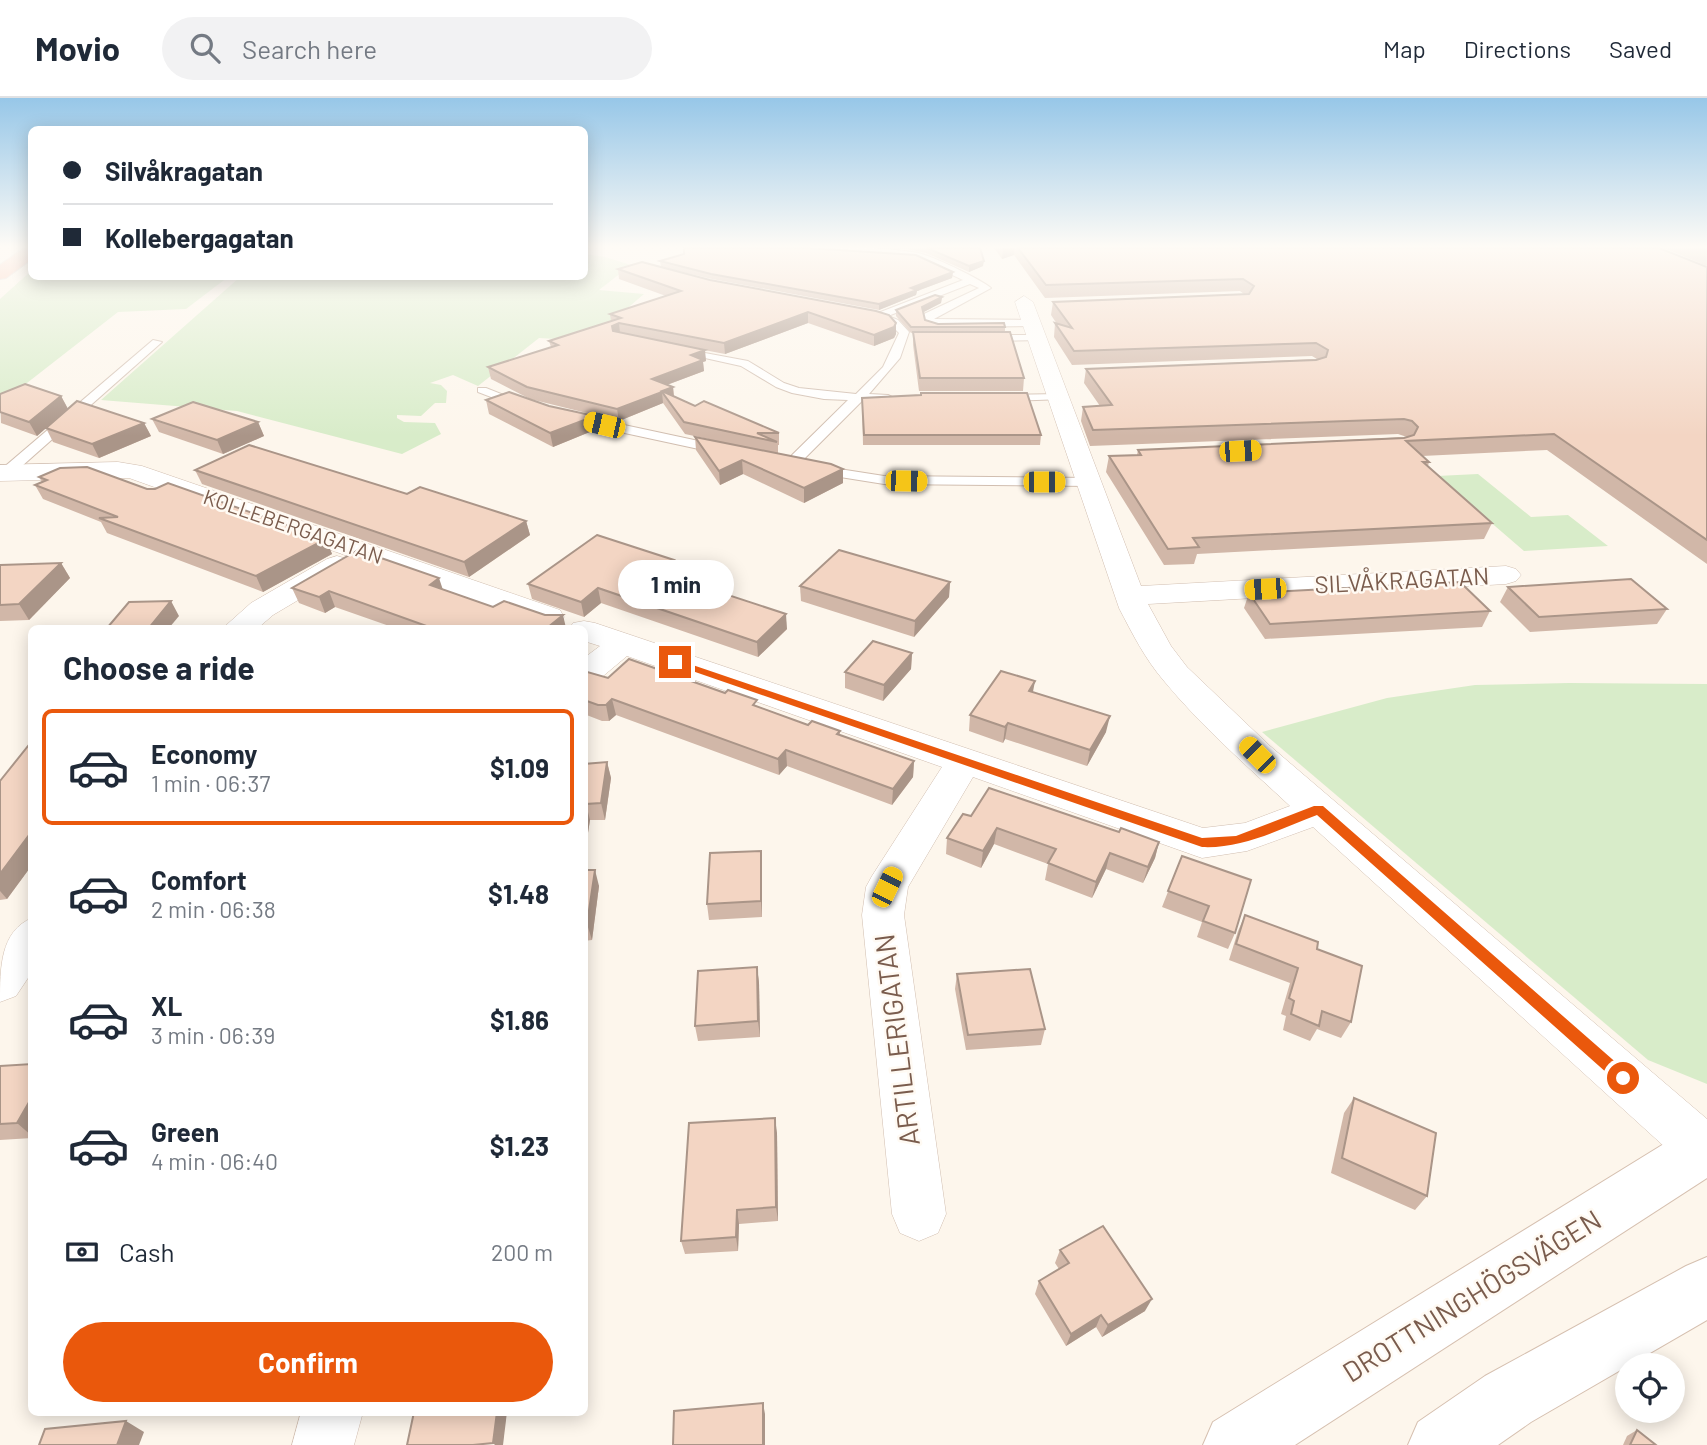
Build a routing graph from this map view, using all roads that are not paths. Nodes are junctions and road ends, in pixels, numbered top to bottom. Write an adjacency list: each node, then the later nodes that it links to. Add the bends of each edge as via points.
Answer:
1 (893, 311): 4 (lane)
2 (939, 311): 6 (lane)
3 (867, 314): 4 (lane)
4 (880, 316): 6 (lane)
5 (1033, 316): 6 (lane, via 938,324); 7 (lane); 12 (street)
6 (912, 321): 8 (lane)
7 (971, 338)
8 (903, 339): 9 (lane); 14 (lane, via 895,362)
9 (916, 339)
10 (157, 342): 23 (lane)
11 (671, 348): 14 (lane, via 744,363 796,391)
12 (1059, 382): 16 (lane); 22 (street)
13 (482, 390): 17 (lane)
14 (858, 398): 15 (lane); 21 (lane)
15 (898, 398)
16 (993, 398)
17 (540, 410)
18 (566, 416): 19 (lane)
19 (736, 453)
20 (774, 461): 21 (lane)
21 (791, 464): 22 (lane, via 884,480)
22 (1094, 466): 26 (street)
23 (4, 472): 24 (street, KOLLEBERGAGATAN, via 128,470)
24 (361, 551): 27 (street); 28 (street, KOLLEBERGAGATAN)
25 (1506, 575): 26 (street, SILVÅKRAGATAN)
26 (1130, 596): 33 (street, via 1143,628 1175,674)
27 (243, 625)
28 (571, 625)
29 (588, 631): 30 (street)
30 (622, 644): 31 (street); 32 (street)
31 (588, 672)
32 (964, 762): 33 (street, via 1202,843 1238,840); 37 (street, ARTILLERIGATAN, via 887,887 883,915)
33 (1319, 809): 36 (street)
34 (28, 941): 35 (street)
35 (0, 983)
36 (1706, 1150): 41 (street, DROTTNINGHÖGSVÄGEN)
37 (919, 1214)
38 (1707, 1287): 42 (street, via 1508,1399)
39 (331, 1416): 40 (street)
40 (323, 1445)
41 (1236, 1445)
42 (1441, 1445)

